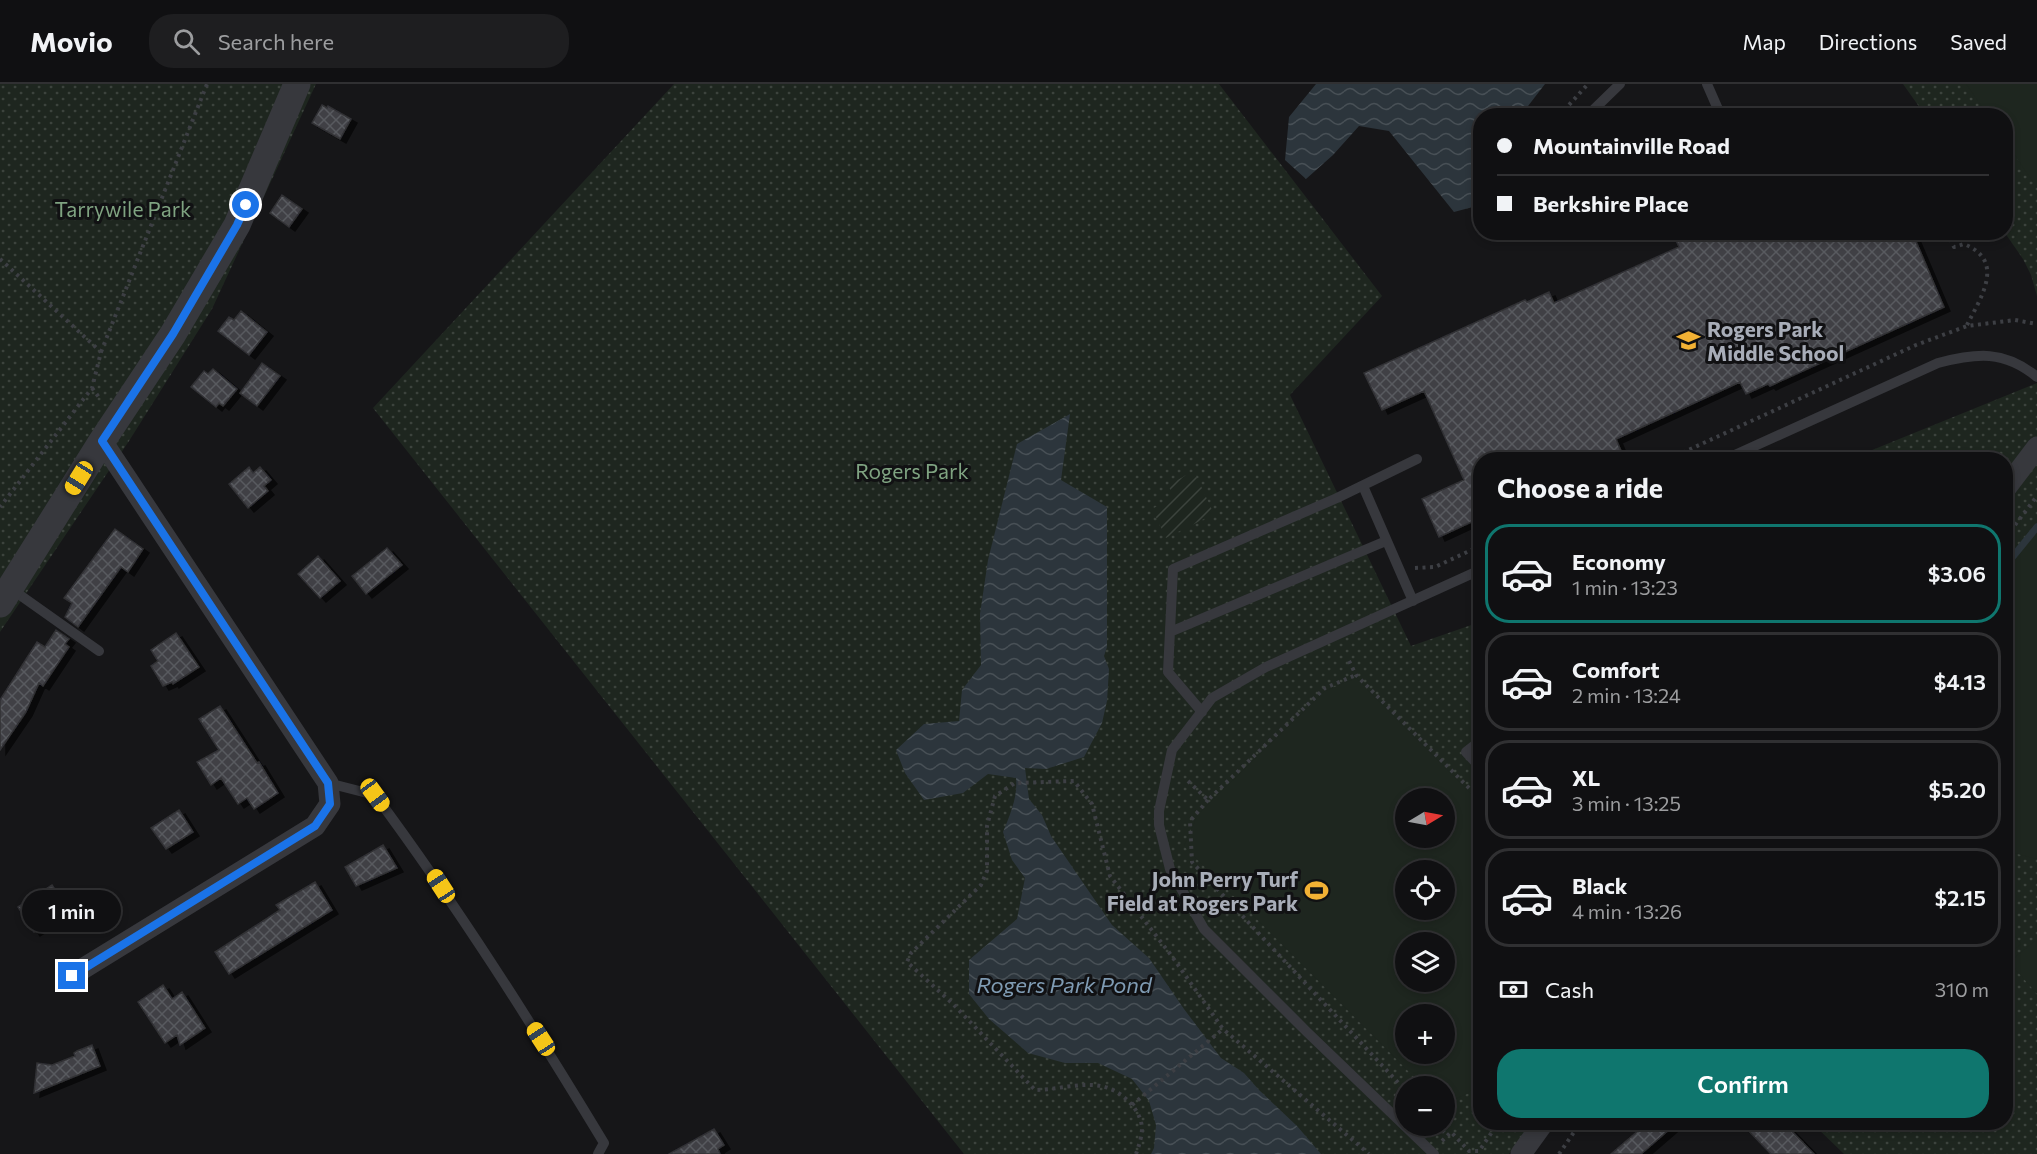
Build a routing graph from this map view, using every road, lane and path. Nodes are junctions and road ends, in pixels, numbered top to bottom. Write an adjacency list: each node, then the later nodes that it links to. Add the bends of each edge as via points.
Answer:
1 (207, 84): 13 (path)
2 (297, 84): 15 (street, via 237,225 173,334)
3 (1588, 84): 6 (path)
4 (1620, 84): 7 (lane)
5 (1707, 84): 8 (lane)
6 (1566, 108)
7 (1595, 108)
8 (1718, 108)
9 (1950, 240): 12 (path, via 1954,248 1964,244 1976,249 1988,272 1986,288)
10 (0, 259): 13 (path)
11 (2037, 324): 12 (path, via 2015,320)
12 (1967, 326): 17 (path, via 1916,345)
13 (101, 352): 23 (path, via 92,388)
14 (2037, 376): 18 (lane, via 2001,357 1968,356 1938,363)
15 (102, 441): 29 (street); 40 (street)
16 (2037, 447): 20 (street)
17 (1684, 452)
18 (1741, 452)
19 (1417, 459): 21 (lane)
20 (2013, 479)
21 (1363, 486): 25 (lane); 31 (lane, via 1173,568)
22 (2037, 496): 24 (path)
23 (0, 507)
24 (2013, 528)
25 (1386, 541): 30 (lane); 31 (lane)
26 (1473, 549): 27 (path, via 1435,567 1413,568)
27 (1407, 561)
28 (1473, 573): 30 (lane)
29 (5, 596): 32 (lane)
30 (1413, 601): 35 (lane, via 1266,667 1212,698)
31 (1170, 632): 35 (lane, via 1168,672)
32 (99, 651)
33 (1349, 661): 34 (path)
34 (1356, 675): 39 (path); 41 (path, via 1325,688)
35 (1202, 712): 53 (lane, via 1172,750 1168,765 1159,825 1170,869 1204,929)
36 (1473, 746): 37 (lane, via 1466,752)
37 (1473, 760)
38 (1188, 780): 41 (path)
39 (1473, 792)
40 (329, 794): 42 (street, via 315,826); 50 (lane, via 375,795 429,868 553,1058 604,1143)
41 (1208, 800): 44 (path, via 1191,821 1192,862)
42 (72, 976)
43 (1223, 1029): 45 (path); 45 (path, via 1110,876 1092,804 1074,781 1014,783 995,796 987,826 987,871 981,885 911,953 907,962 1035,1090 1100,1086 1117,1092); 52 (path)
44 (1395, 1079)
45 (1132, 1105): 51 (path, via 1141,1122)
46 (1493, 1130): 49 (path, via 1479,1151 1469,1151)
47 (1538, 1130): 54 (street)
48 (1576, 1130): 55 (path)
49 (1455, 1136)
50 (598, 1154)
51 (1136, 1154)
52 (1369, 1154)
53 (1434, 1154)
54 (1521, 1154)
55 (1559, 1154)

